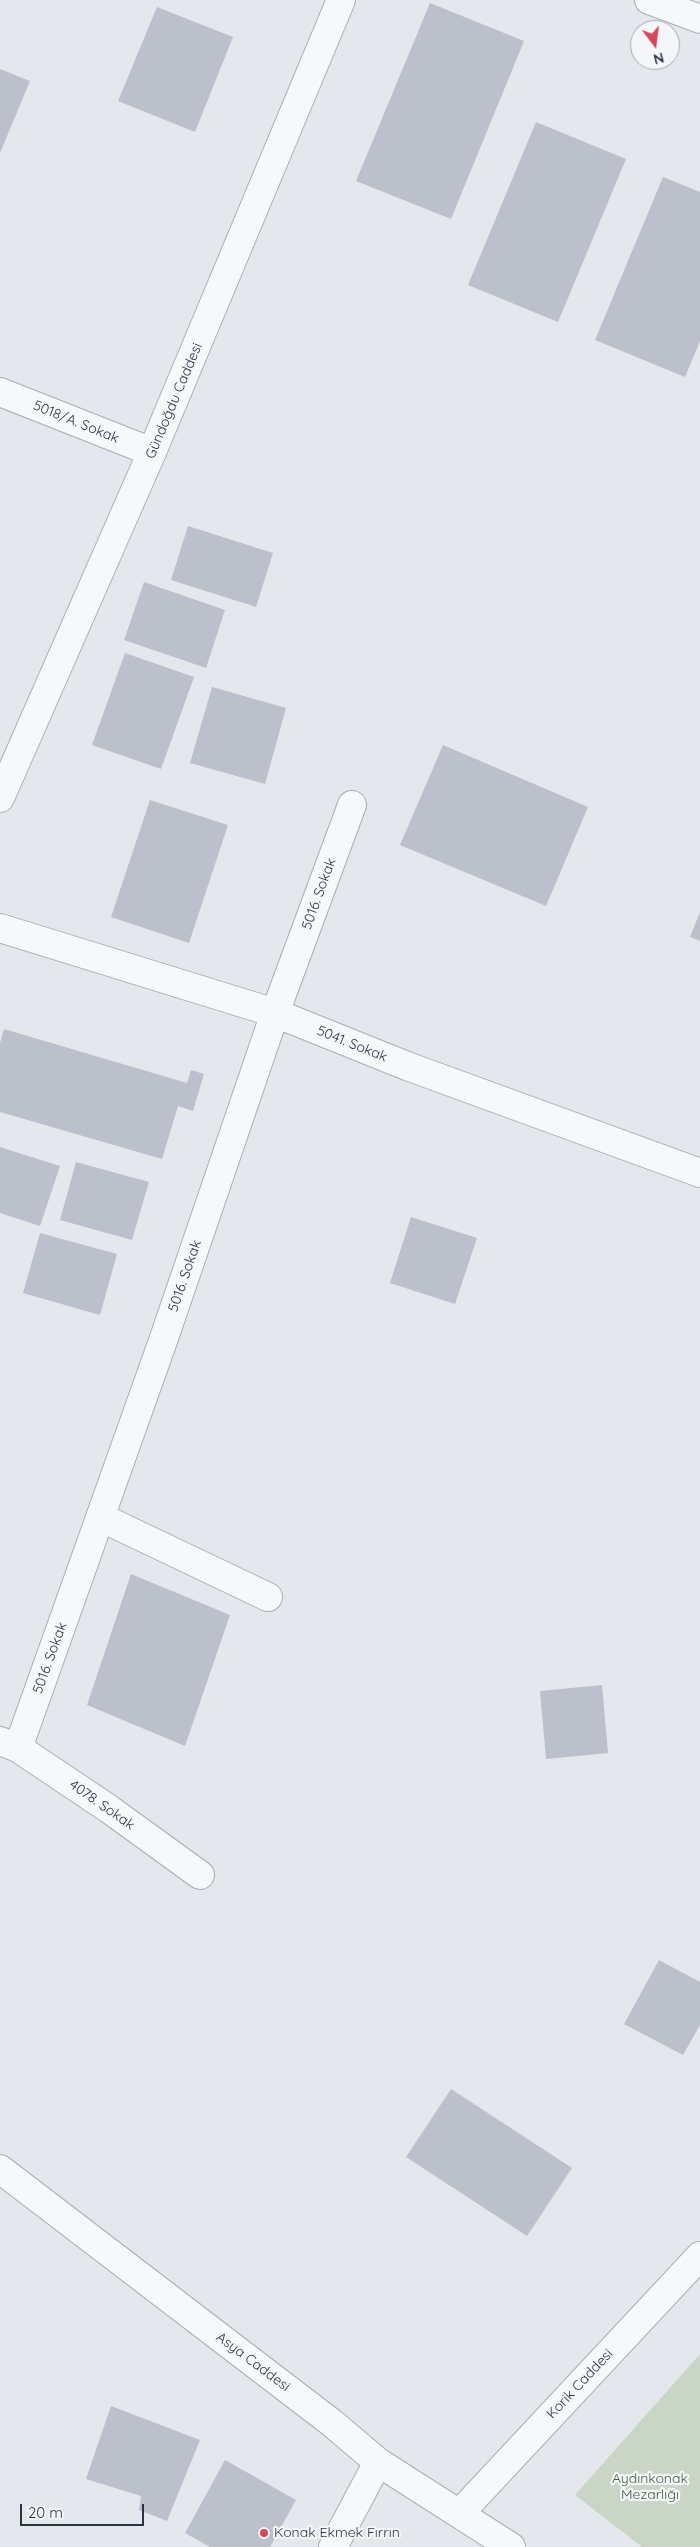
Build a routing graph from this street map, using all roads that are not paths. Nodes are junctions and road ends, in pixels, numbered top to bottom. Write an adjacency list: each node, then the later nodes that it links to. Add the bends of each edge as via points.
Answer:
1 (341, 0): 5 (street, Gündoğdu Caddesi)
2 (649, 0): 3 (street)
3 (700, 19)
4 (0, 392): 5 (street, 5018/A. Sokak)
5 (152, 452): 6 (street, Gündoğdu Caddesi)
6 (0, 798)
7 (352, 805): 9 (street, 5016. Sokak)
8 (0, 928): 9 (street, 5041. Sokak)
9 (275, 1013): 10 (street, 5041. Sokak, via 416,1069); 11 (street, 5016. Sokak)
10 (700, 1173)
11 (100, 1517): 12 (street); 13 (street, 5016. Sokak)
12 (268, 1597)
13 (9, 1745): 14 (street, 4078. Sokak, via 109,1809)
14 (200, 1875)
15 (0, 2169): 17 (street, Asya Caddesi, via 332,2422)
16 (700, 2256): 18 (street, Korik Caddesi)
17 (378, 2462): 18 (street, Asya Caddesi); 19 (street)
18 (460, 2513): 20 (street, Asya Caddesi)
19 (333, 2547)
20 (511, 2547)

